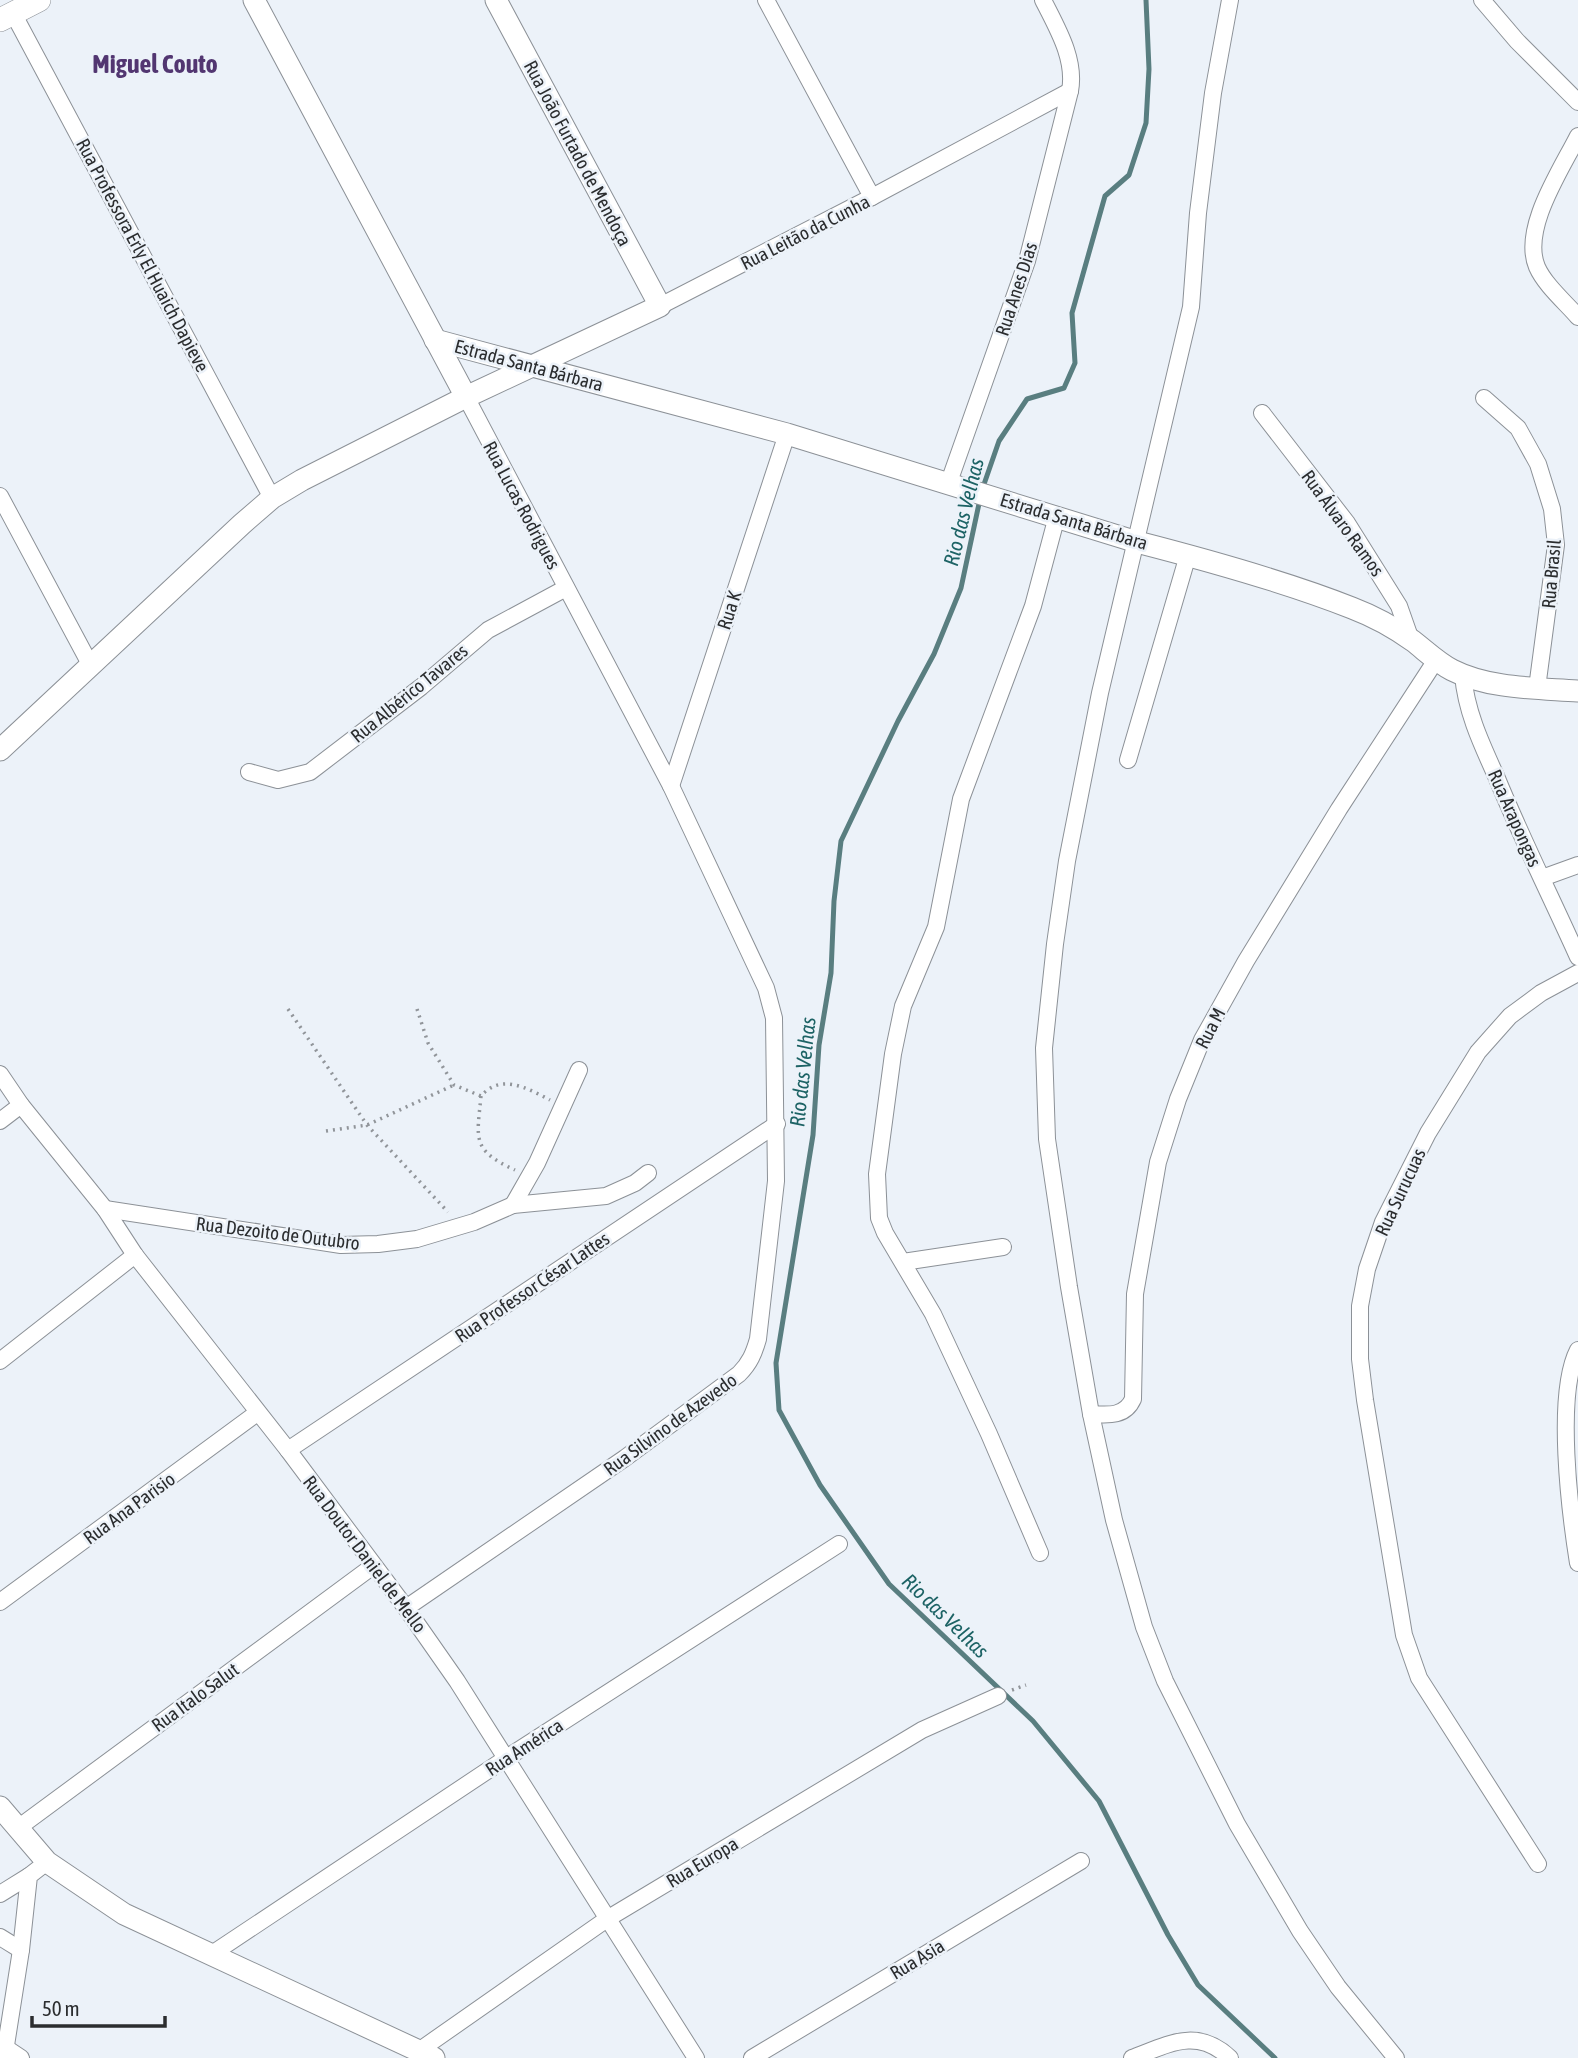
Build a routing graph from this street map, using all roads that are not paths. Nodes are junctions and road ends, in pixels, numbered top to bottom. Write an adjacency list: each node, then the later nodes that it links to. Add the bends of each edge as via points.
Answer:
1 (38, 0): 8 (main road)
2 (254, 0): 15 (street, Rua Lucas Rodrigues)
3 (495, 0): 13 (street, Rua João Furtado de Mendoça)
4 (766, 0): 12 (street)
5 (1043, 0): 9 (street, Rua Anes Dias, via 1062,38 1073,78)
6 (1230, 0): 25 (street, via 1213,93 1191,307)
7 (1482, 0): 10 (street)
8 (7, 16): 23 (street, Rua Professora Erly El Huaich Dapieve)
9 (1070, 91): 12 (street, Rua Leitão da Cunha); 21 (street, Rua Anes Dias, via 1027,261)
10 (1578, 102)
11 (1578, 136): 14 (street, via 1541,210 1532,241 1538,269)
12 (872, 197): 13 (street, Rua Leitão da Cunha)
13 (660, 306): 16 (street, Rua Leitão da Cunha)
14 (1578, 317)
15 (435, 340): 16 (street, Estrada Santa Bárbara); 17 (street, Rua Lucas Rodrigues)
16 (537, 366): 17 (street, Rua Leitão da Cunha); 20 (street, Estrada Santa Bárbara)
17 (466, 397): 23 (street, Rua Leitão da Cunha); 27 (street, Rua Lucas Rodrigues)
18 (1484, 398): 32 (street, Rua Brasil, via 1518,428 1538,464 1552,509 1556,545)
19 (1262, 413): 28 (street, Rua Álvaro Ramos, via 1354,534 1399,606)
20 (787, 434): 21 (street, Estrada Santa Bárbara); 37 (street, Rua K)
21 (953, 484): 24 (street, Estrada Santa Bárbara)
22 (0, 496): 30 (street)
23 (272, 498): 30 (street, Rua Leitão da Cunha)
24 (1057, 516): 25 (street, Estrada Santa Bárbara); 53 (street, via 1033,606 961,799 936,927 903,1006 893,1054 877,1203 885,1233)
25 (1137, 542): 26 (street, Estrada Santa Bárbara); 57 (street, via 1100,693 1067,861 1044,1048 1047,1139)
26 (1188, 555): 28 (street, Estrada Santa Bárbara, via 1353,608); 35 (street)
27 (566, 588): 36 (street, Rua Albérico Tavares, via 488,630 310,772 278,780); 37 (street, Rua Lucas Rodrigues)
28 (1411, 640): 29 (street, Estrada Santa Bárbara)
29 (1436, 660): 31 (street, Estrada Santa Bárbara); 57 (street, Rua M, via 1339,809 1202,1040 1158,1161 1135,1294 1133,1399 1121,1413)
30 (91, 666): 34 (street, Rua Leitão da Cunha)
31 (1463, 675): 32 (street, Estrada Santa Bárbara); 39 (street, Rua Arapongas, via 1471,718)
32 (1537, 688): 33 (street, Estrada Santa Bárbara)
33 (1578, 691)
34 (0, 750)
35 (1128, 760)
36 (249, 772)
37 (671, 786): 42 (street, Rua Lucas Rodrigues, via 748,945)
38 (1578, 865): 39 (street)
39 (1542, 878): 40 (street, Rua Arapongas)
40 (1578, 957)
41 (1578, 973): 72 (street, Rua Surucuas, via 1510,1016 1478,1052 1428,1133 1383,1222 1360,1306 1362,1373 1404,1635 1419,1678)
42 (774, 1018): 47 (street, Rua Silvino de Azevedo)
43 (579, 1070): 49 (street)
44 (0, 1074): 45 (street, Rua Doutor Daniel de Mello)
45 (21, 1105): 46 (street); 50 (street, Rua Doutor Daniel de Mello)
46 (0, 1121)
47 (777, 1124): 59 (street, Rua Professor César Lattes); 65 (street, Rua Silvino de Azevedo, via 776,1181 760,1326 748,1364 625,1458)
48 (648, 1173): 49 (street, Rua Dezoito de Outubro, via 606,1196)
49 (513, 1205): 50 (street, Rua Dezoito de Outubro, via 417,1239 341,1245)
50 (105, 1209): 52 (street, Rua Doutor Daniel de Mello)
51 (1003, 1247): 53 (street)
52 (135, 1255): 55 (street); 56 (street, Rua Doutor Daniel de Mello)
53 (903, 1262): 61 (street, via 933,1314)
54 (1578, 1350): 58 (street, via 1565,1423)
55 (0, 1361)
56 (257, 1413): 59 (street, Rua Doutor Daniel de Mello); 64 (street, Rua Ana Parisio)
57 (1091, 1414): 86 (street, via 1126,1568 1165,1681 1237,1824 1300,1931)
58 (1572, 1447): 62 (street)
59 (288, 1450): 63 (street, Rua Doutor Daniel de Mello)
60 (839, 1544): 67 (street, Rua América)
61 (1040, 1553)
62 (1578, 1563)
63 (373, 1566): 65 (street, Rua Doutor Daniel de Mello); 69 (street, Rua Italo Salut)
64 (0, 1602)
65 (406, 1608): 67 (street, Rua Doutor Daniel de Mello)
66 (998, 1696): 75 (street, Rua Europa, via 922,1730)
67 (505, 1759): 75 (street, Rua Doutor Daniel de Mello); 78 (street, Rua América)
68 (0, 1807): 69 (street)
69 (18, 1828): 70 (street)
70 (47, 1861): 73 (street); 78 (street, via 124,1914)
71 (1081, 1861): 83 (street, Rua Asia)
72 (1538, 1864)
73 (29, 1876): 74 (street); 77 (street)
74 (0, 1894)
75 (607, 1919): 80 (street, Rua Europa); 82 (street, Rua Doutor Daniel de Mello)
76 (0, 1937): 77 (street)
77 (21, 1950): 79 (street)
78 (212, 1954): 80 (street)
79 (5, 2053): 81 (street)
80 (427, 2054)
81 (21, 2058)
82 (696, 2058)
83 (752, 2058)
84 (1132, 2058): 85 (street, via 1184,2041 1202,2040)
85 (1230, 2058)
86 (1396, 2058)

